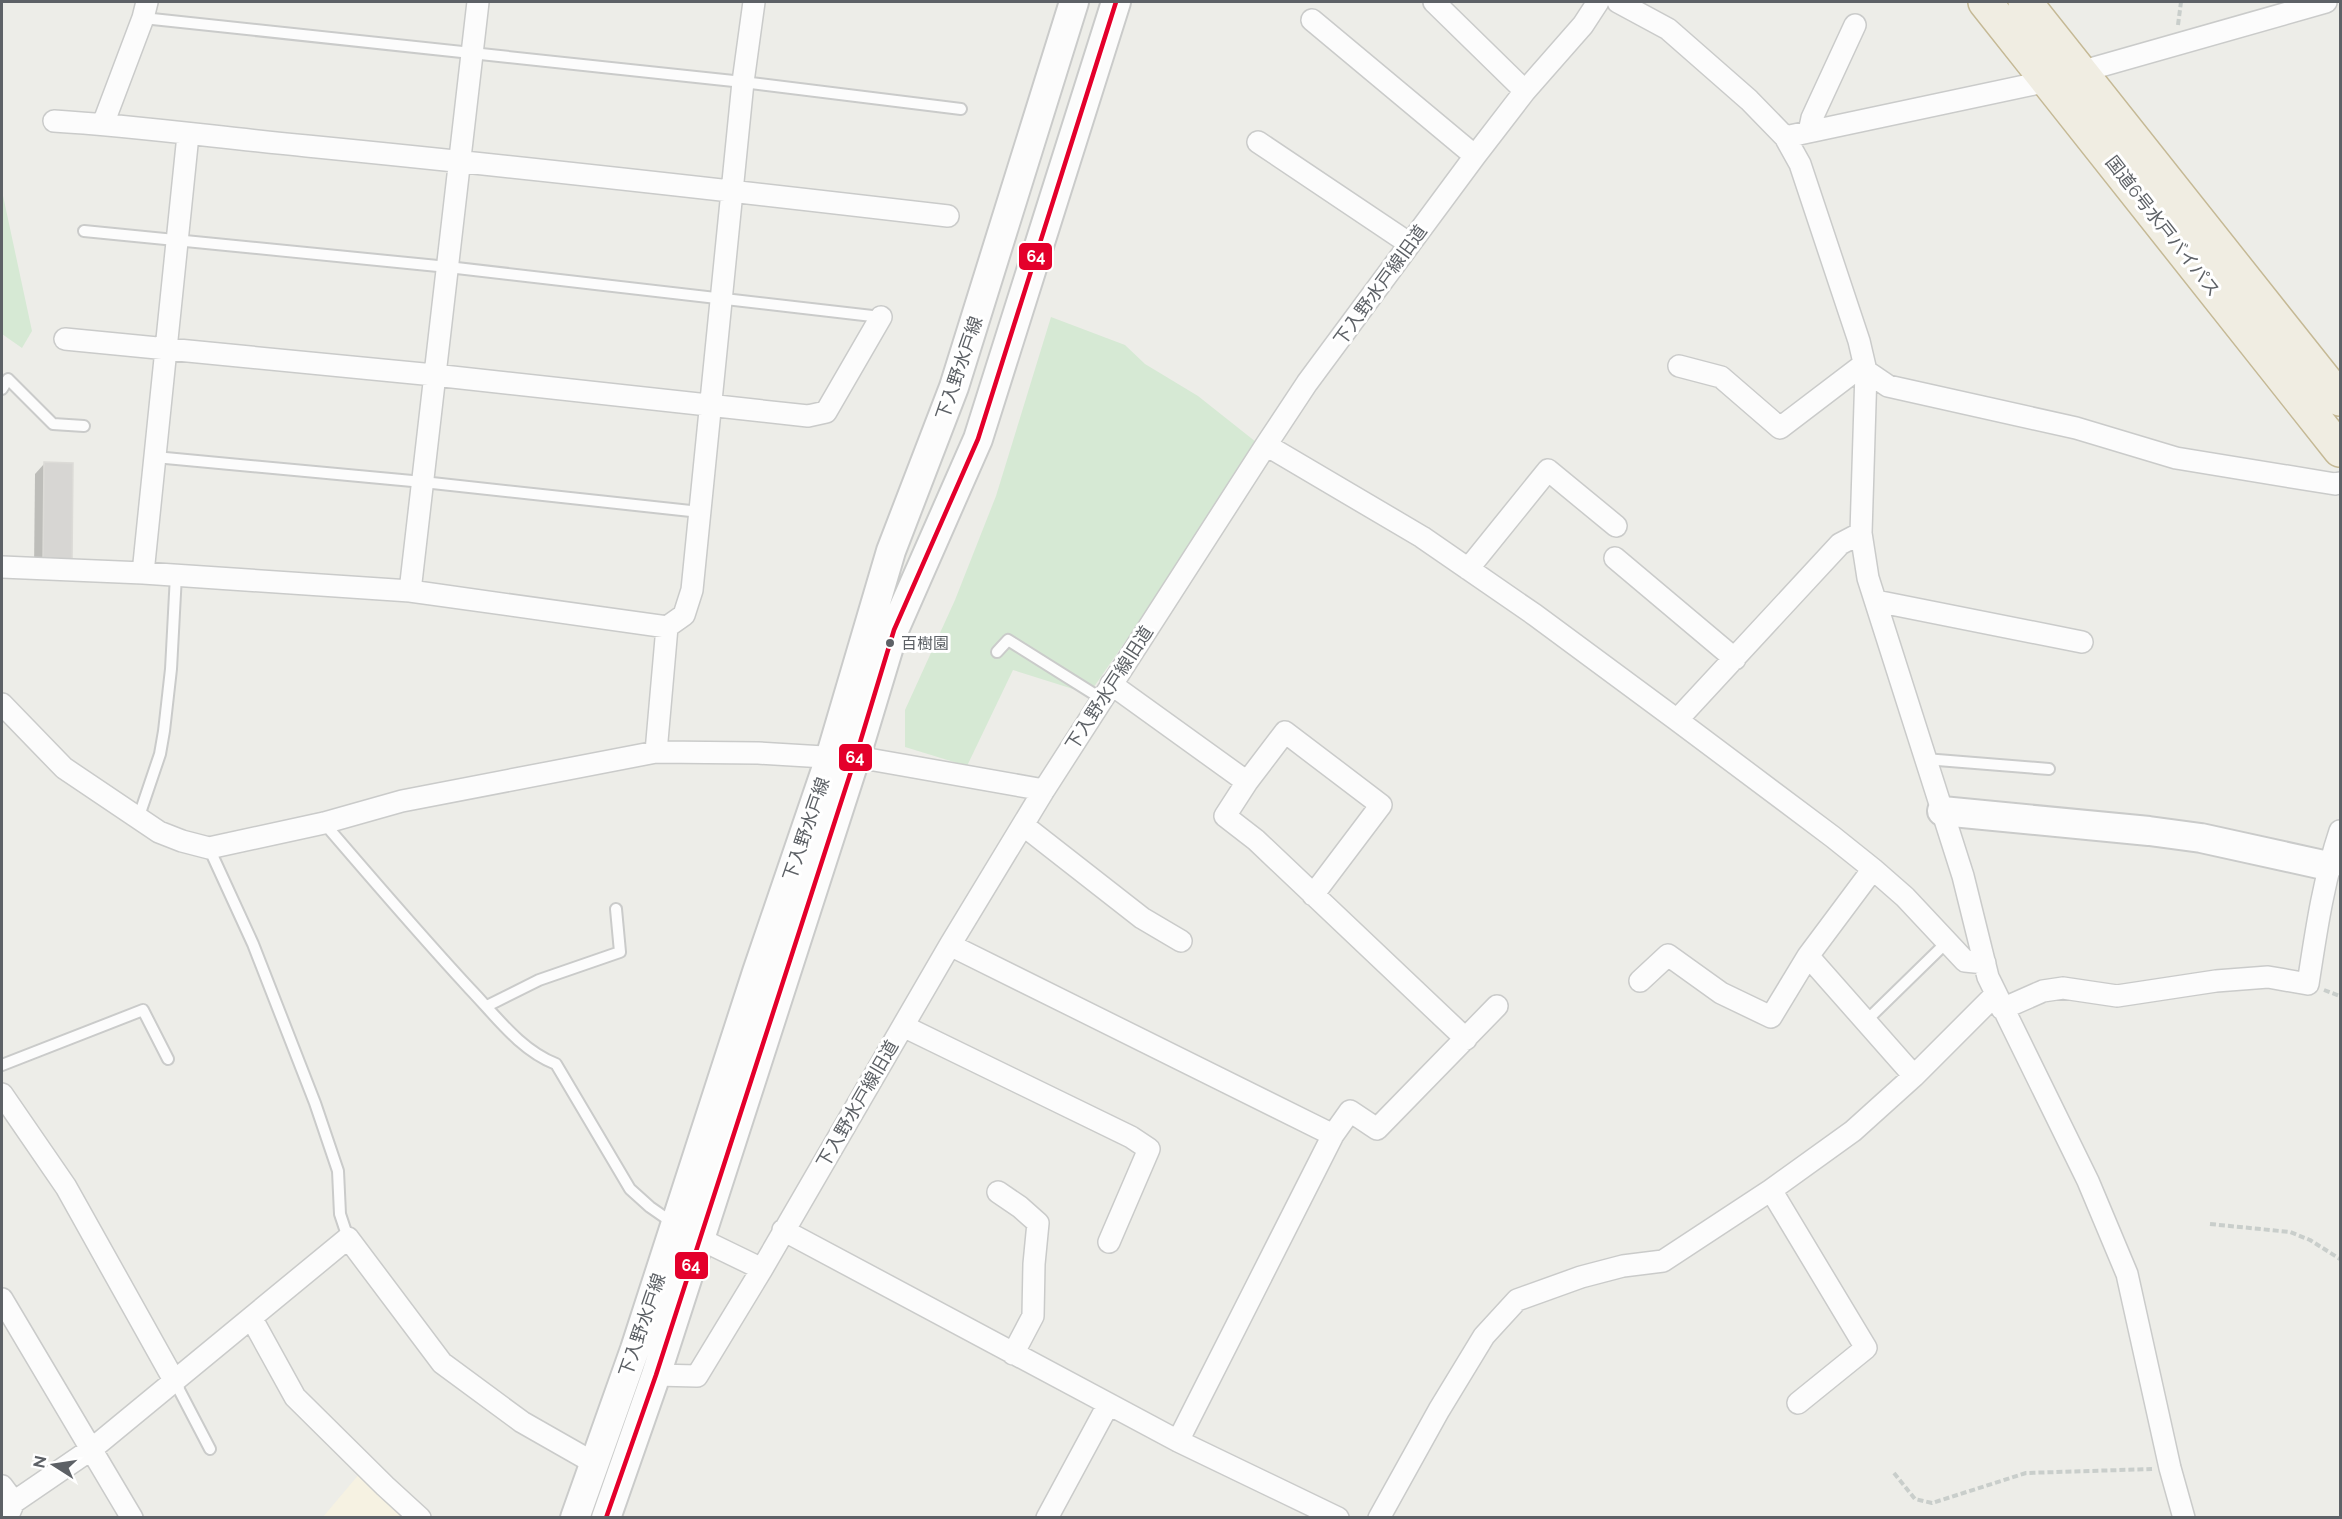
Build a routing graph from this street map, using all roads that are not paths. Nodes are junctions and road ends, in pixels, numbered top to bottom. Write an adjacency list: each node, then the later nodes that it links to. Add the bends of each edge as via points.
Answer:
1 (478, 2): 14 (street)
2 (754, 2): 17 (street)
3 (1074, 2): 68 (main road, 下入野水戸線, via 954,387 891,550)
4 (1116, 2): 68 (main road, 下入野水戸線, via 978,439)
5 (1434, 2): 18 (street)
6 (1598, 2): 18 (street, 下入野水戸線旧道)
7 (1618, 2): 24 (street, via 1668,29)
8 (1985, 2): 16 (highway, 国道6号水戸バイパス)
9 (2025, 2): 15 (highway, 国道6号水戸バイパス)
10 (2326, 2): 15 (street)
11 (145, 10): 14 (lane); 21 (street)
12 (1312, 20): 26 (street)
13 (1855, 26): 22 (street)
14 (472, 55): 17 (lane); 27 (street)
15 (2081, 72): 16 (street); 42 (highway, 国道6号水戸バイパス)
16 (2048, 81): 22 (street); 46 (highway, 国道6号水戸バイパス)
17 (743, 82): 19 (lane); 28 (street)
18 (1525, 91): 26 (street, 下入野水戸線旧道)
19 (961, 109)
20 (54, 121): 21 (street)
21 (103, 124): 23 (street)
22 (1809, 132): 24 (street)
23 (188, 135): 27 (street); 31 (street)
24 (1785, 137): 39 (street, via 1800,164)
25 (1258, 142): 32 (street)
26 (1474, 156): 32 (street, 下入野水戸線旧道)
27 (460, 161): 28 (street); 33 (street)
28 (732, 190): 29 (street); 34 (street)
29 (948, 216)
30 (84, 231): 31 (lane)
31 (177, 240): 33 (lane); 37 (street)
32 (1410, 244): 45 (street, 下入野水戸線旧道, via 1307,382)
33 (448, 267): 34 (lane); 40 (street)
34 (722, 300): 35 (lane); 43 (street)
35 (881, 317): 43 (street, via 826,412 808,416)
36 (65, 339): 37 (street)
37 (166, 348): 40 (street); 47 (street)
38 (1679, 366): 39 (street, via 1721,377 1780,428)
39 (1865, 368): 49 (street, via 1888,386 2076,429 2176,458); 52 (street)
40 (434, 375): 43 (street); 48 (street)
41 (2, 389): 44 (lane, via 8,379 53,424)
42 (2340, 399)
43 (711, 404): 50 (street)
44 (84, 426)
45 (1266, 445): 55 (street, via 1422,537); 64 (street, 下入野水戸線旧道)
46 (2340, 450)
47 (155, 457): 48 (lane); 56 (street)
48 (423, 482): 50 (lane); 58 (street)
49 (2340, 483)
50 (700, 512): 60 (street, via 692,590 684,615)
51 (1616, 526): 55 (street, via 1548,470)
52 (1862, 533): 59 (street, via 1868,578); 63 (street, via 1840,544)
53 (1615, 558): 63 (street)
54 (2, 567): 56 (street)
55 (1468, 569): 66 (street)
56 (143, 573): 57 (street)
57 (176, 575): 58 (street); 74 (lane, via 164,730)
58 (410, 591): 60 (street)
59 (1876, 601): 61 (street); 69 (street)
60 (667, 627): 67 (street)
61 (2082, 642)
62 (997, 652): 64 (lane, via 1008,640)
63 (1736, 659): 66 (street)
64 (1106, 692): 71 (street); 72 (street, 下入野水戸線旧道)
65 (2, 704): 74 (street, via 64,768)
66 (1677, 720): 80 (street)
67 (656, 753): 68 (street, via 758,753); 75 (street, via 402,801)
68 (842, 759): 72 (street, via 874,760); 103 (main road, 下入野水戸線, via 757,972)
69 (1925, 759): 70 (lane); 73 (street)
70 (2049, 769)
71 (1247, 782): 81 (street, via 1225,816); 81 (street, via 1285,732 1381,805)
72 (1044, 790): 76 (street, 下入野水戸線旧道)
73 (1942, 811): 79 (main road, via 2190,836); 87 (street)
74 (138, 819): 78 (street, via 159,832)
75 (324, 823): 78 (street); 90 (lane)
76 (1023, 825): 83 (street, via 1142,918); 85 (street, 下入野水戸線旧道)
77 (2340, 831): 79 (street)
78 (209, 848): 104 (lane, via 253,944 315,1103 338,1171 340,1214)
79 (2328, 866): 89 (street, via 2308,984 2268,977 2117,996 2063,988)
80 (1873, 869): 84 (street); 86 (street)
81 (1313, 895): 94 (street)
82 (616, 909): 90 (lane, via 620,952 538,980)
83 (1181, 941)
84 (1948, 942): 87 (street, via 1965,961); 92 (lane)
85 (950, 945): 93 (street, 下入野水戸線旧道); 99 (street)
86 (1808, 956): 88 (street, via 1771,1017 1721,993 1668,955); 92 (street)
87 (1985, 963): 89 (street)
88 (1640, 981)
89 (1998, 1002): 97 (street); 126 (street, via 2088,1181 2127,1274)
90 (487, 1006): 103 (lane, via 517,1039 542,1059 556,1064 630,1189)
91 (1497, 1006): 94 (street)
92 (1865, 1022): 97 (street)
93 (903, 1026): 102 (street, 下入野水戸線旧道); 105 (street, via 1149,1149)
94 (1466, 1039): 99 (street, via 1377,1129 1350,1111)
95 (168, 1059): 96 (lane, via 143,1010)
96 (2, 1065)
97 (1914, 1076): 100 (street, via 1853,1131)
98 (2, 1094): 111 (street, via 66,1187)
99 (1333, 1135): 114 (street)
100 (1771, 1190): 112 (street, via 1866,1348); 125 (street, via 1663,1260 1581,1277 1517,1300 1484,1336)
101 (998, 1192): 109 (street, via 1038,1223 1033,1316)
102 (783, 1230): 106 (street, 下入野水戸線旧道); 109 (street)
103 (687, 1231): 106 (street); 110 (main road, 下入野水戸線); 117 (main road, 下入野水戸線, via 635,1348)
104 (348, 1238): 108 (street); 117 (street, via 442,1363 522,1422)
105 (1109, 1242)
106 (762, 1269): 110 (street, 下入野水戸線旧道, via 697,1376)
107 (2, 1299): 115 (street)
108 (252, 1319): 111 (street); 120 (street, via 295,1397)
109 (1013, 1354): 113 (street)
110 (656, 1375): 122 (main road, 下入野水戸線)
111 (175, 1382): 115 (street); 116 (lane)
112 (1798, 1403)
113 (1108, 1405): 114 (street); 123 (street)
114 (1178, 1442): 124 (street)
115 (93, 1448): 118 (street); 119 (street)
116 (210, 1449)
117 (594, 1463): 121 (main road, 下入野水戸線)
118 (8, 1502)
119 (132, 1518)
120 (420, 1518)
121 (575, 1518)
122 (606, 1518)
123 (1047, 1518)
124 (1338, 1518)
125 (1379, 1518)
126 (2184, 1518)

